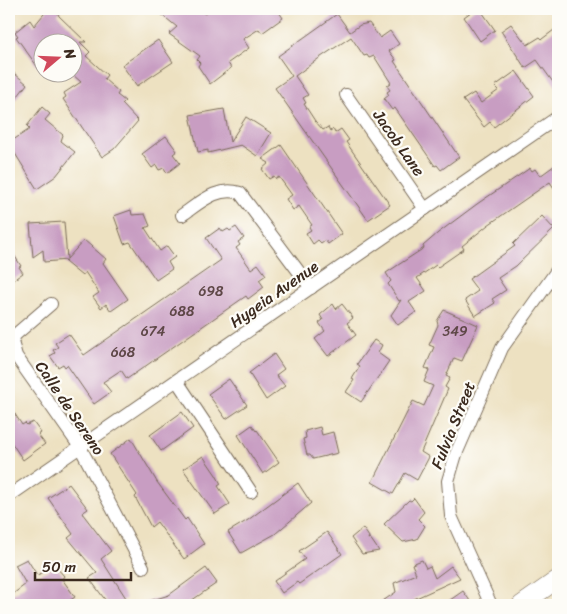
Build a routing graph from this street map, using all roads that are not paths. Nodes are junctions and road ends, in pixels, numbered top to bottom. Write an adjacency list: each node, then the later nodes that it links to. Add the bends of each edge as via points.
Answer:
1 (346, 94): 3 (street, Jacob Lane)
2 (558, 117): 3 (street, Hygeia Avenue)
3 (426, 209): 6 (street, Hygeia Avenue)
4 (182, 215): 6 (street, via 218,191 240,193)
5 (558, 269): 14 (street, Fulvia Street, via 502,348 456,454 448,481 451,516)
6 (311, 288): 8 (street, Hygeia Avenue)
7 (51, 304): 9 (street, Calle de Sereno, via 15,335 12,342 16,356)
8 (176, 381): 9 (street, Hygeia Avenue); 10 (street)
9 (80, 447): 11 (street, Hygeia Avenue); 12 (street, Calle de Sereno)
10 (251, 492)
11 (9, 496)
12 (143, 567)
13 (558, 579): 15 (street)
14 (491, 605)
15 (521, 605)

